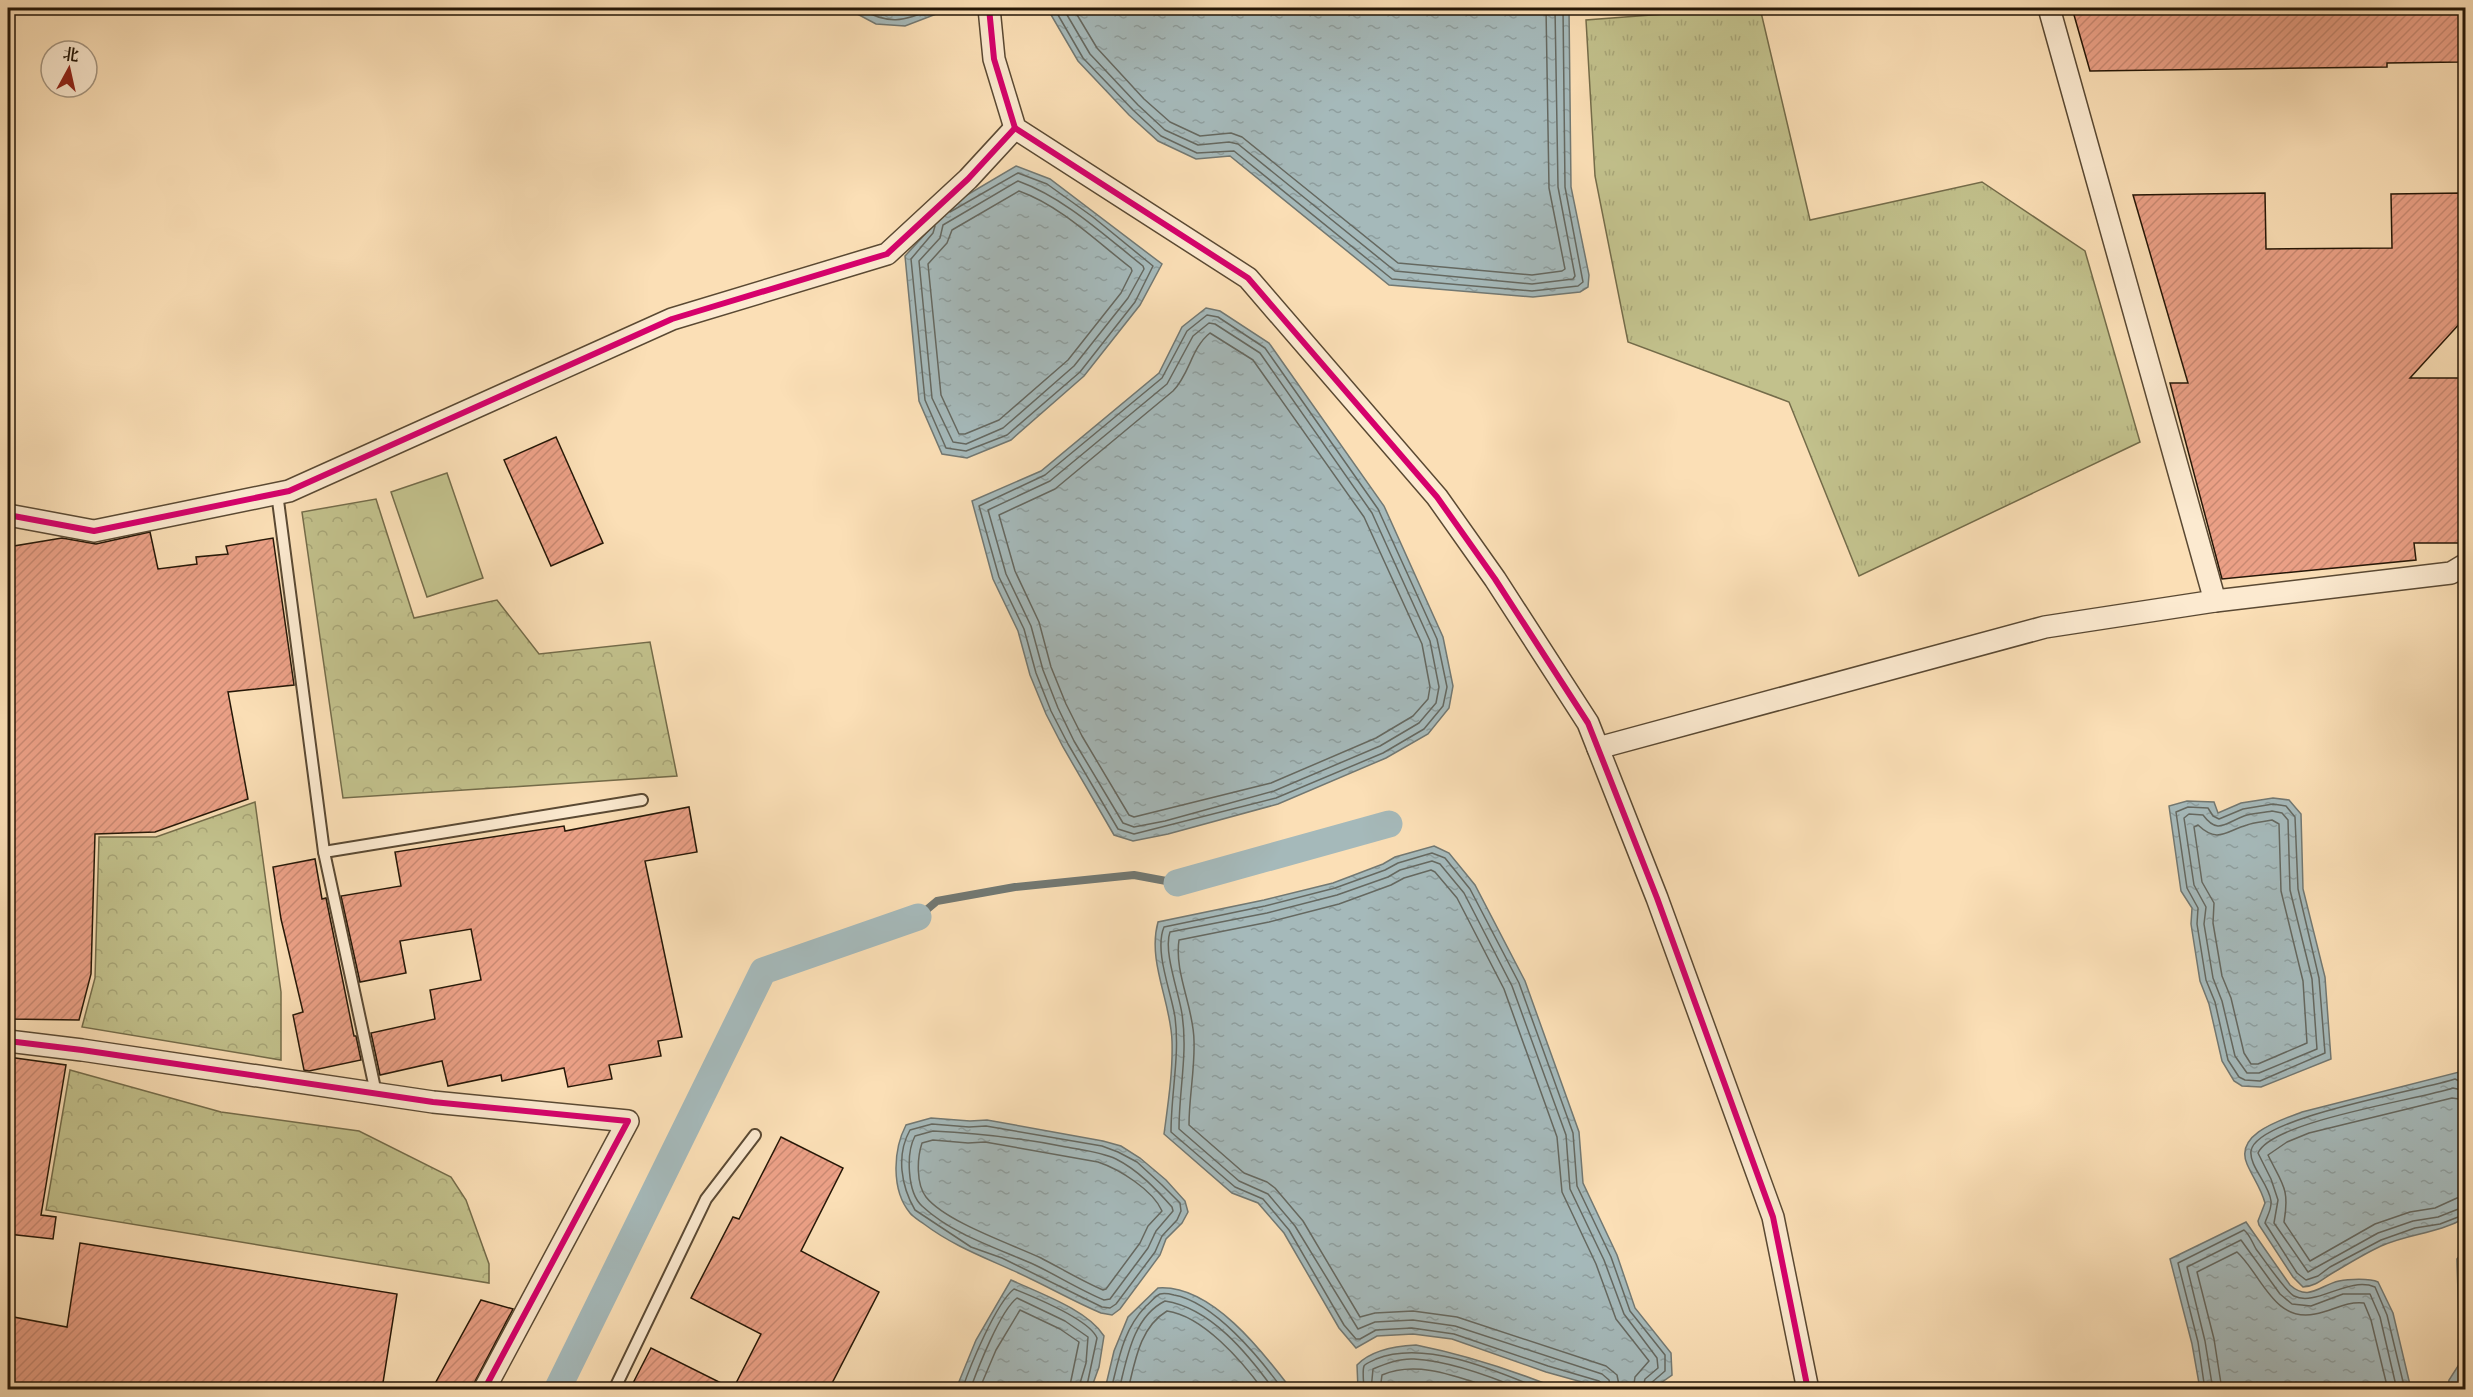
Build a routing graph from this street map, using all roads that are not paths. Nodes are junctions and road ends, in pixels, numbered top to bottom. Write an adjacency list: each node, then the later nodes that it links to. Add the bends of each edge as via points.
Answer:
1 (989, 8): 3 (street, via 994,59)
2 (2049, 8): 7 (street)
3 (1015, 128): 4 (street, via 968,179 887,254 672,319 289,491); 8 (street, via 1248,278 1437,497 1588,723)
4 (277, 493): 5 (street, via 94,531); 10 (lane)
5 (8, 514)
6 (2466, 564): 7 (street, via 2451,573)
7 (2215, 601): 8 (street, via 2045,627)
8 (1598, 748): 16 (street, via 1773,1217)
9 (642, 800): 10 (lane)
10 (324, 852): 12 (lane)
11 (8, 1041): 12 (street)
12 (376, 1093): 14 (street, via 628,1121)
13 (755, 1135): 15 (lane, via 706,1199)
14 (484, 1389)
15 (614, 1389)
16 (1808, 1389)

